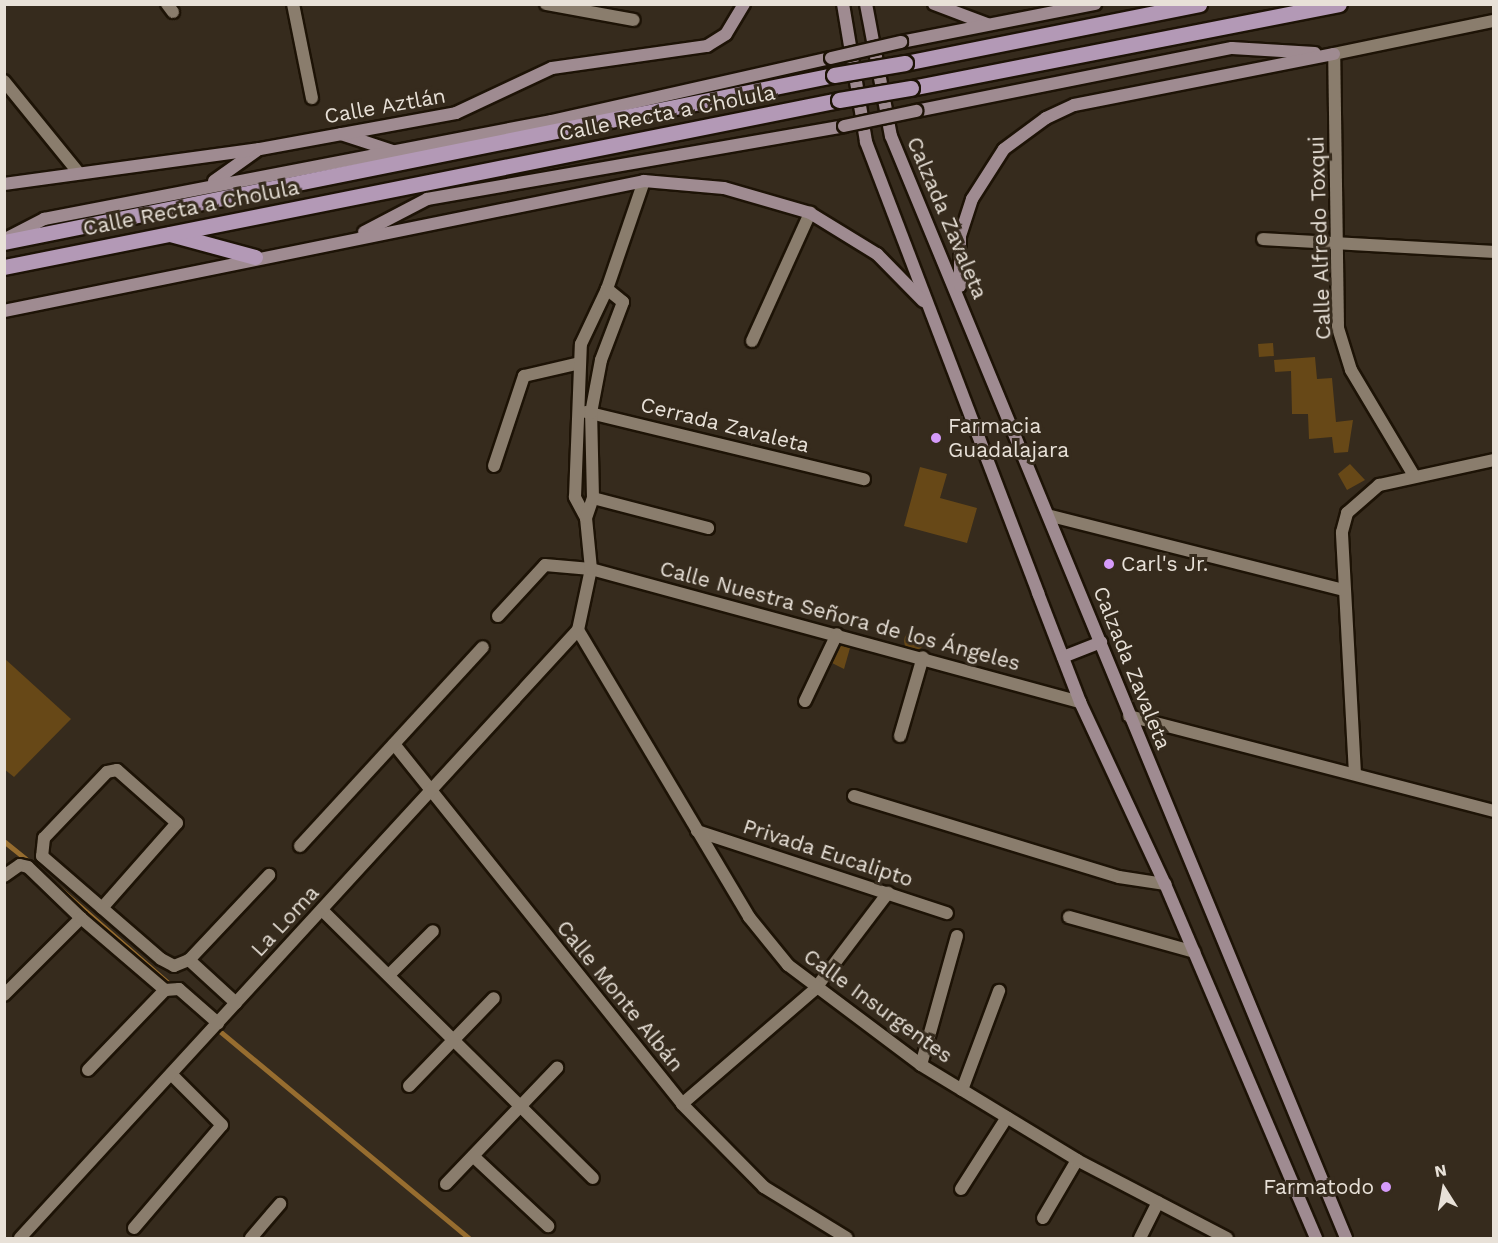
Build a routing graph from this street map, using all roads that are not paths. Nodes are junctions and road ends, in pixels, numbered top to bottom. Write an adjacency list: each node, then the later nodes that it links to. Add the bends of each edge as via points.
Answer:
1 (293, 4): 15 (street)
2 (546, 4): 10 (street)
3 (744, 4): 16 (main road, Calle Aztlán, via 726,34 707,46 552,68 456,113)
4 (843, 4): 35 (main road, via 866,142)
5 (866, 4): 33 (main road, Calzada Zavaleta, via 891,136)
6 (934, 4): 12 (main road)
7 (1095, 4): 12 (main road)
8 (1199, 4): 27 (main road, Calle Recta a Cholula, bridge)
9 (1339, 4): 24 (main road, Calle Recta a Cholula, bridge)
10 (634, 20)
11 (1494, 21): 13 (street)
12 (991, 25): 18 (main road, bridge)
13 (1334, 54): 25 (main road, bridge, via 1232,48 843,126 427,199); 28 (street, Calle Alfredo Toxqui); 33 (main road, via 1074,105 1046,118 1004,149 972,199 957,270)
14 (4, 81): 19 (street)
15 (312, 98)
16 (340, 134): 17 (main road, Calle Aztlán); 18 (main road)
17 (260, 149): 19 (main road, Calle Aztlán); 22 (main road)
18 (394, 152): 22 (main road)
19 (78, 172): 21 (main road, Calle Aztlán)
20 (644, 180): 23 (main road, via 724,188); 25 (main road); 32 (street)
21 (4, 184)
22 (210, 184): 27 (main road, via 44,219)
23 (810, 213): 35 (main road, via 877,254 914,287); 36 (street)
24 (167, 234): 30 (main road); 31 (main road, Calle Recta a Cholula)
25 (353, 238): 30 (main road)
26 (1263, 239): 28 (street)
27 (4, 240)
28 (1337, 241): 29 (street); 42 (street, Calle Alfredo Toxqui, via 1343,348)
29 (1494, 252)
30 (255, 257): 34 (main road)
31 (4, 267)
32 (607, 289): 37 (street, via 581,344); 39 (street, via 623,302 601,360)
33 (963, 308): 45 (main road, Calzada Zavaleta)
34 (4, 310)
35 (938, 325): 56 (main road)
36 (752, 341)
37 (579, 363): 38 (street); 41 (street, via 524,376)
38 (576, 410): 39 (street, Cerrada Zavaleta); 46 (street, via 575,497)
39 (591, 413): 43 (street, Cerrada Zavaleta); 44 (street)
40 (1494, 460): 42 (street)
41 (494, 466)
42 (1413, 474): 49 (street, via 1379,485 1347,513 1342,531)
43 (864, 479)
44 (592, 498): 46 (street); 47 (street)
45 (1051, 516): 49 (street); 53 (main road, Calzada Zavaleta)
46 (586, 518): 48 (street)
47 (708, 528)
48 (591, 569): 50 (street, Calle Nuestra Señora de los Ángeles, via 545,565); 51 (street); 52 (street, Calle Nuestra Señora de los Ángeles)
49 (1344, 590): 62 (street)
50 (498, 616)
51 (579, 630): 63 (street, La Loma); 66 (street, Calle Insurgentes)
52 (837, 634): 55 (street, Calle Nuestra Señora de los Ángeles); 57 (street)
53 (1101, 642): 56 (main road); 59 (main road, Calzada Zavaleta)
54 (483, 647): 61 (street)
55 (923, 657): 58 (street, Calle Nuestra Señora de los Ángeles); 60 (street)
56 (1064, 657): 58 (main road)
57 (805, 701)
58 (1080, 702): 70 (main road)
59 (1129, 716): 62 (street); 115 (main road, Calzada Zavaleta)
60 (900, 736)
61 (394, 744): 63 (street, Calle Monte Albán); 67 (street)
62 (1355, 774): 65 (street)
63 (430, 793): 73 (street, La Loma); 96 (street, Calle Monte Albán)
64 (854, 796): 70 (street, via 1119,877)
65 (1494, 811)
66 (697, 831): 71 (street, Privada Eucalipto); 82 (street, Calle Insurgentes, via 766,942)
67 (300, 846)
68 (269, 875): 80 (street)
69 (4, 876): 76 (street, via 20,865 28,867)
70 (1165, 884): 79 (main road)
71 (888, 893): 74 (street, Privada Eucalipto); 82 (street)
72 (102, 908): 72 (street, via 42,856 41,846 107,772 117,770 177,823); 80 (street, via 161,959 174,966)
73 (322, 910): 81 (street); 87 (street, La Loma)
74 (947, 913)
75 (1069, 917): 79 (street)
76 (81, 918): 83 (street); 85 (street)
77 (433, 931): 81 (street)
78 (957, 936): 90 (street)
79 (1194, 952): 114 (main road)
80 (189, 960): 87 (street)
81 (389, 975): 89 (street)
82 (815, 989): 90 (street, Calle Insurgentes); 96 (street)
83 (165, 990): 88 (street, via 179,989); 92 (street)
84 (999, 991): 95 (street)
85 (4, 995)
86 (494, 998): 89 (street)
87 (236, 1003): 88 (street, La Loma)
88 (218, 1023): 93 (street, La Loma)
89 (454, 1040): 94 (street); 97 (street)
90 (921, 1065): 95 (street, Calle Insurgentes)
91 (557, 1068): 97 (street)
92 (88, 1070)
93 (171, 1074): 108 (street, via 222,1125); 109 (street, La Loma)
94 (409, 1086)
95 (962, 1090): 98 (street, Calle Insurgentes)
96 (682, 1104): 111 (street, Calle Monte Albán, via 764,1187)
97 (521, 1106): 99 (street); 101 (street)
98 (1007, 1117): 100 (street, Calle Insurgentes); 103 (street)
99 (473, 1156): 102 (street); 107 (street)
100 (1077, 1160): 104 (street, Calle Insurgentes); 106 (street)
101 (593, 1178)
102 (446, 1184)
103 (961, 1189)
104 (1158, 1202): 112 (street); 113 (street, Calle Insurgentes)
105 (280, 1204): 110 (street)
106 (1043, 1218)
107 (548, 1226)
108 (134, 1228)
109 (22, 1238)
110 (251, 1239)
111 (848, 1239)
112 (1140, 1239)
113 (1227, 1239)
114 (1316, 1239)
115 (1346, 1239)

